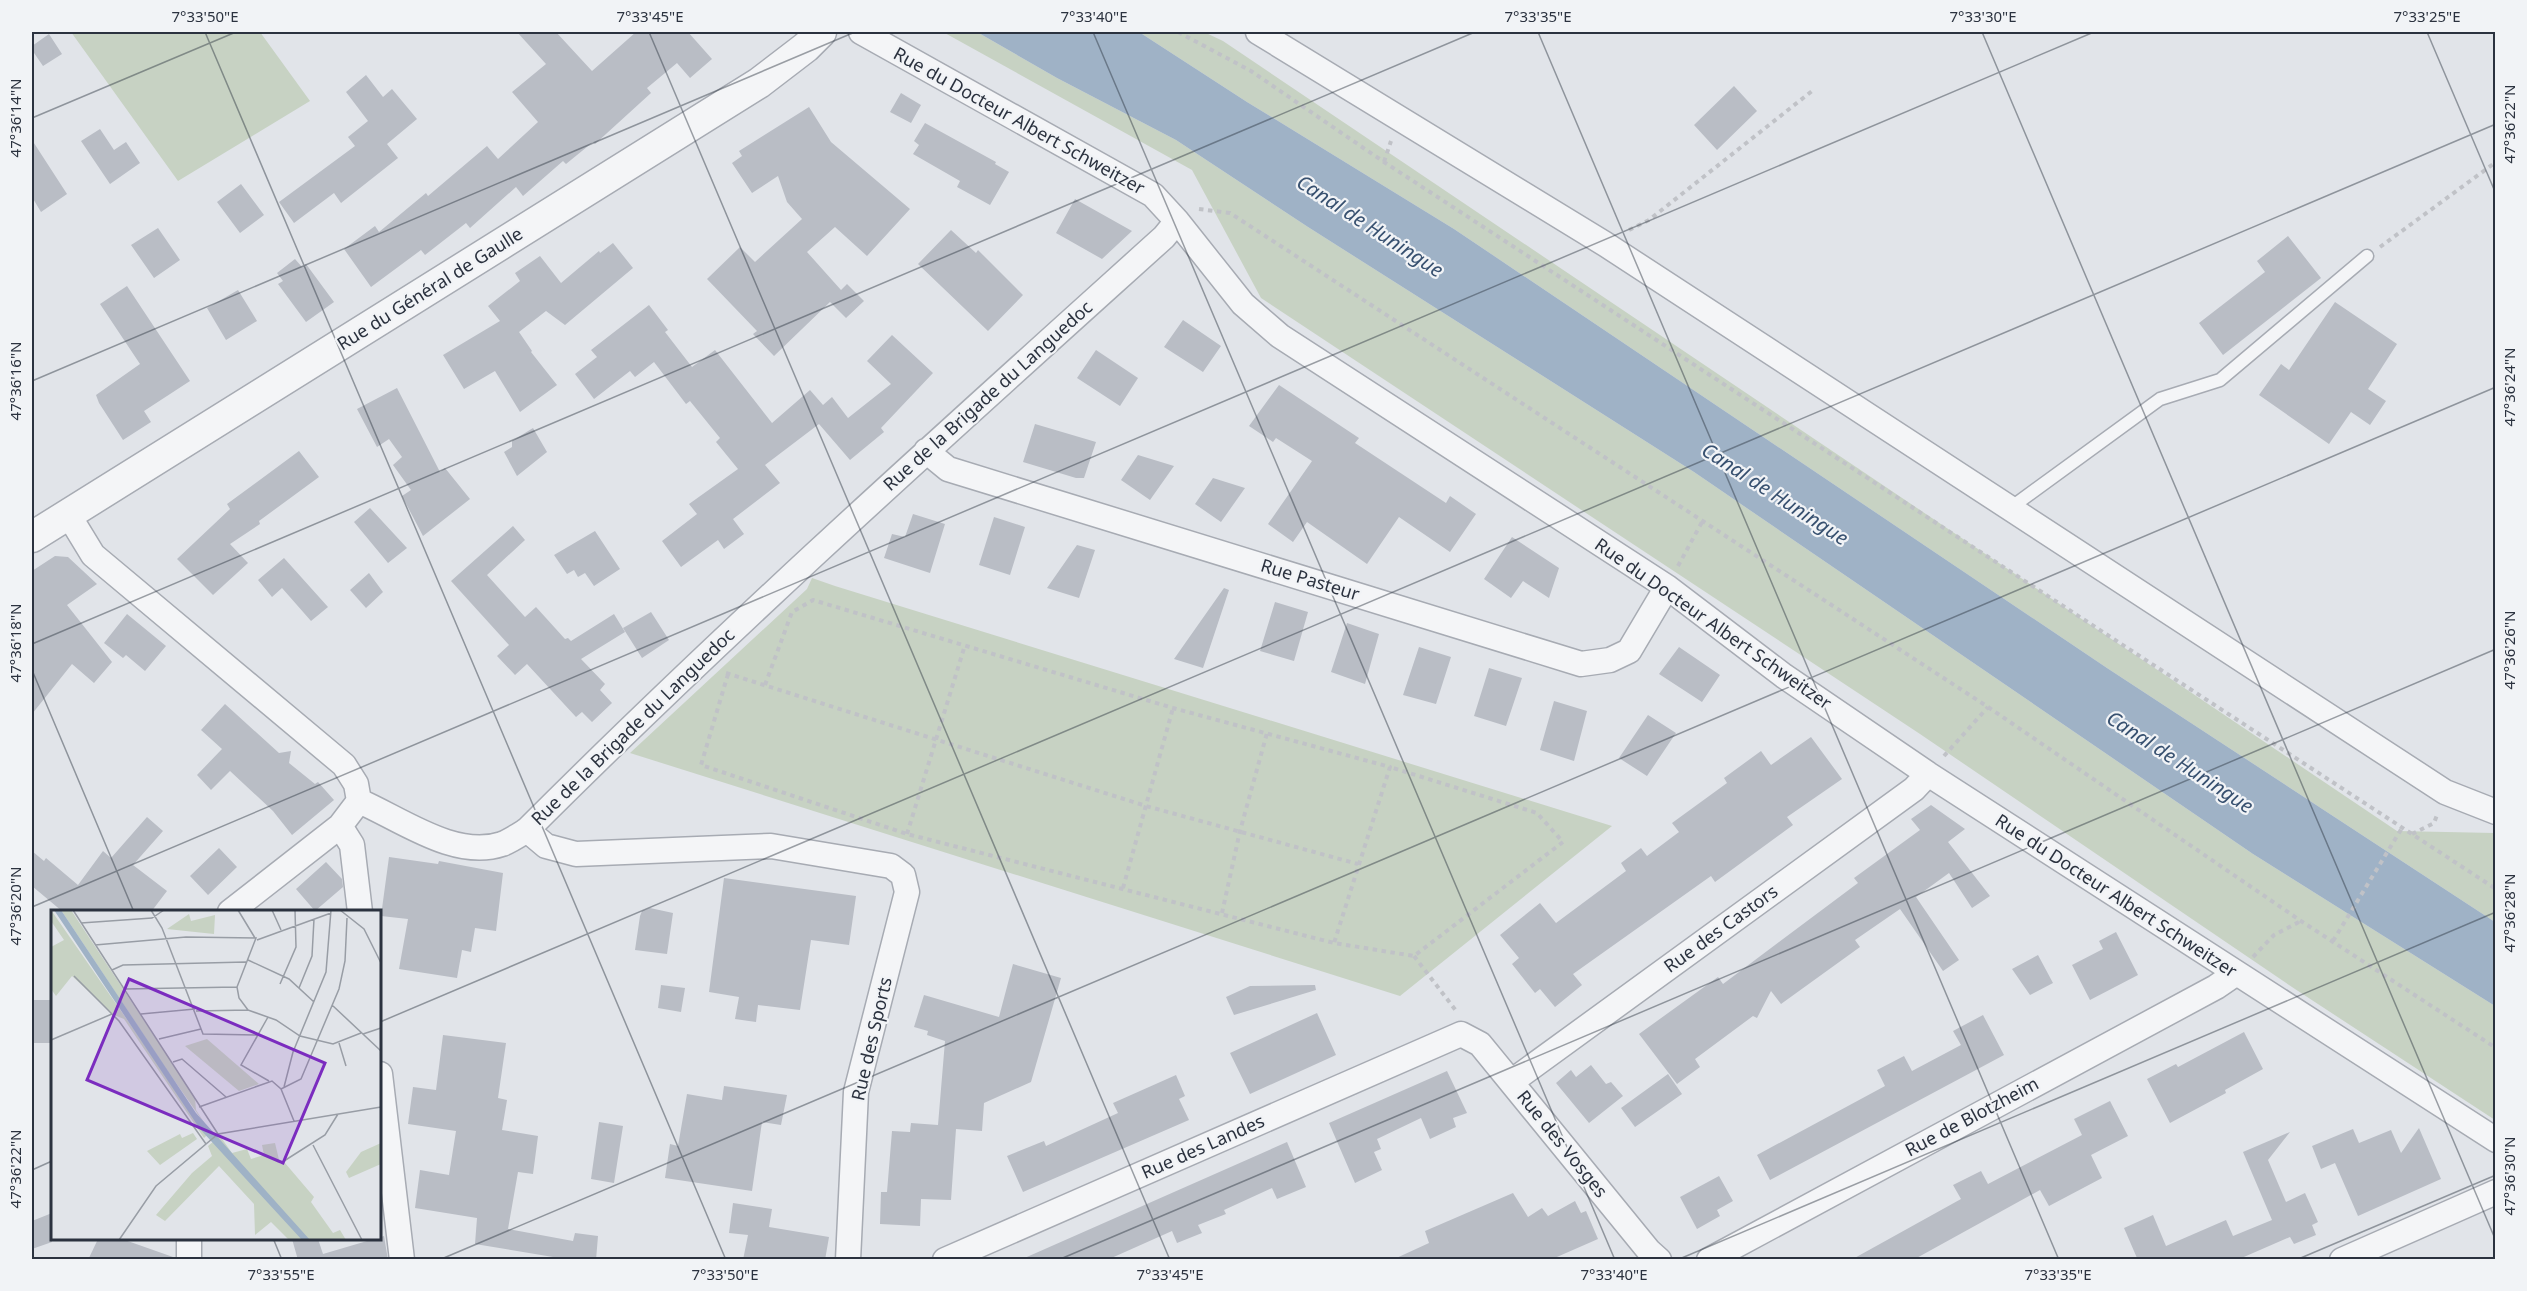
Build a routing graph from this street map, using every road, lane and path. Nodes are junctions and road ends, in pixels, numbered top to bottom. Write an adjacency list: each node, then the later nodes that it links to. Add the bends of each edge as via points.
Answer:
1 (821, 32): 12 (street, Rue du Général de Gaulle, via 759,83)
2 (861, 32): 7 (street, Rue du Docteur Albert Schweitzer, via 1153,195)
3 (1178, 32): 31 (path, via 1251,71)
4 (1258, 32): 8 (street)
5 (1812, 91): 8 (path, via 1649,220)
6 (2496, 162): 9 (path)
7 (1177, 221): 10 (street, Rue de la Brigade du Languedoc, via 1164,237); 13 (path, via 1196,208 1230,213); 15 (street, Rue du Docteur Albert Schweitzer, via 1243,304 1280,336)
8 (1605, 244): 11 (street)
9 (2367, 256): 11 (lane, via 2220,380 2160,399)
10 (926, 451): 15 (street, Rue Pasteur, via 948,469 1581,664 1610,660 1629,651); 17 (street, Rue de la Brigade du Languedoc)
11 (2009, 509): 26 (street)
12 (68, 514): 14 (street, Rue du Général de Gaulle); 27 (street, via 93,555 344,765 356,784)
13 (1702, 522): 15 (path); 20 (path)
14 (32, 537)
15 (1667, 587): 25 (street, Rue du Docteur Albert Schweitzer, via 1784,676)
16 (965, 645): 19 (path, via 813,600 792,612); 21 (path); 23 (path)
17 (697, 663): 18 (path); 32 (street, Rue de la Brigade du Languedoc)
18 (728, 674): 19 (path); 34 (path, via 701,765)
19 (765, 685): 23 (path)
20 (1988, 707): 25 (path); 42 (path)
21 (1173, 708): 22 (path); 28 (path)
22 (1267, 733): 24 (path); 33 (path)
23 (936, 740): 28 (path); 34 (path)
24 (1390, 767): 36 (path); 45 (path, via 1538,813 1563,842)
25 (1928, 774): 46 (street, Rue du Docteur Albert Schweitzer); 50 (street, Rue des Castors, via 1914,789)
26 (2445, 792): 29 (street); 35 (path, via 2434,823)
27 (359, 801): 30 (street); 32 (street, Rue de la Brigade du Languedoc, via 446,843 473,848 502,844)
28 (1146, 806): 33 (path); 37 (path)
29 (2496, 812)
30 (340, 826): 39 (street); 40 (street, via 352,845)
31 (2402, 828): 35 (path); 43 (path)
32 (527, 830): 57 (street, Rue des Sports, via 546,846 576,854 771,846 891,866 903,875 907,892 856,1092)
33 (1239, 831): 36 (path); 41 (path)
34 (907, 834): 37 (path)
35 (2412, 834): 38 (path)
36 (1358, 864): 44 (path)
37 (1124, 888): 41 (path)
38 (2496, 889)
39 (233, 910)
40 (360, 910)
41 (1222, 913): 44 (path)
42 (2301, 921): 43 (path); 46 (path, via 2274,935)
43 (2333, 941): 48 (path)
44 (1334, 943): 45 (path)
45 (1414, 956): 47 (path, via 1456,1009)
46 (2235, 974): 51 (street, Rue du Docteur Albert Schweitzer); 59 (street, Rue de Blotzheim)
47 (1461, 1034): 50 (street, Rue des Vosges, via 1480,1044); 58 (street, Rue des Landes)
48 (2496, 1048)
49 (381, 1082): 56 (street)
50 (1511, 1082): 54 (street, Rue des Vosges)
51 (2496, 1140)
52 (2496, 1192): 60 (street)
53 (189, 1240): 55 (street)
54 (1646, 1257)
55 (189, 1260)
56 (402, 1260)
57 (848, 1260)
58 (945, 1260)
59 (1708, 1260)
60 (2342, 1260)

